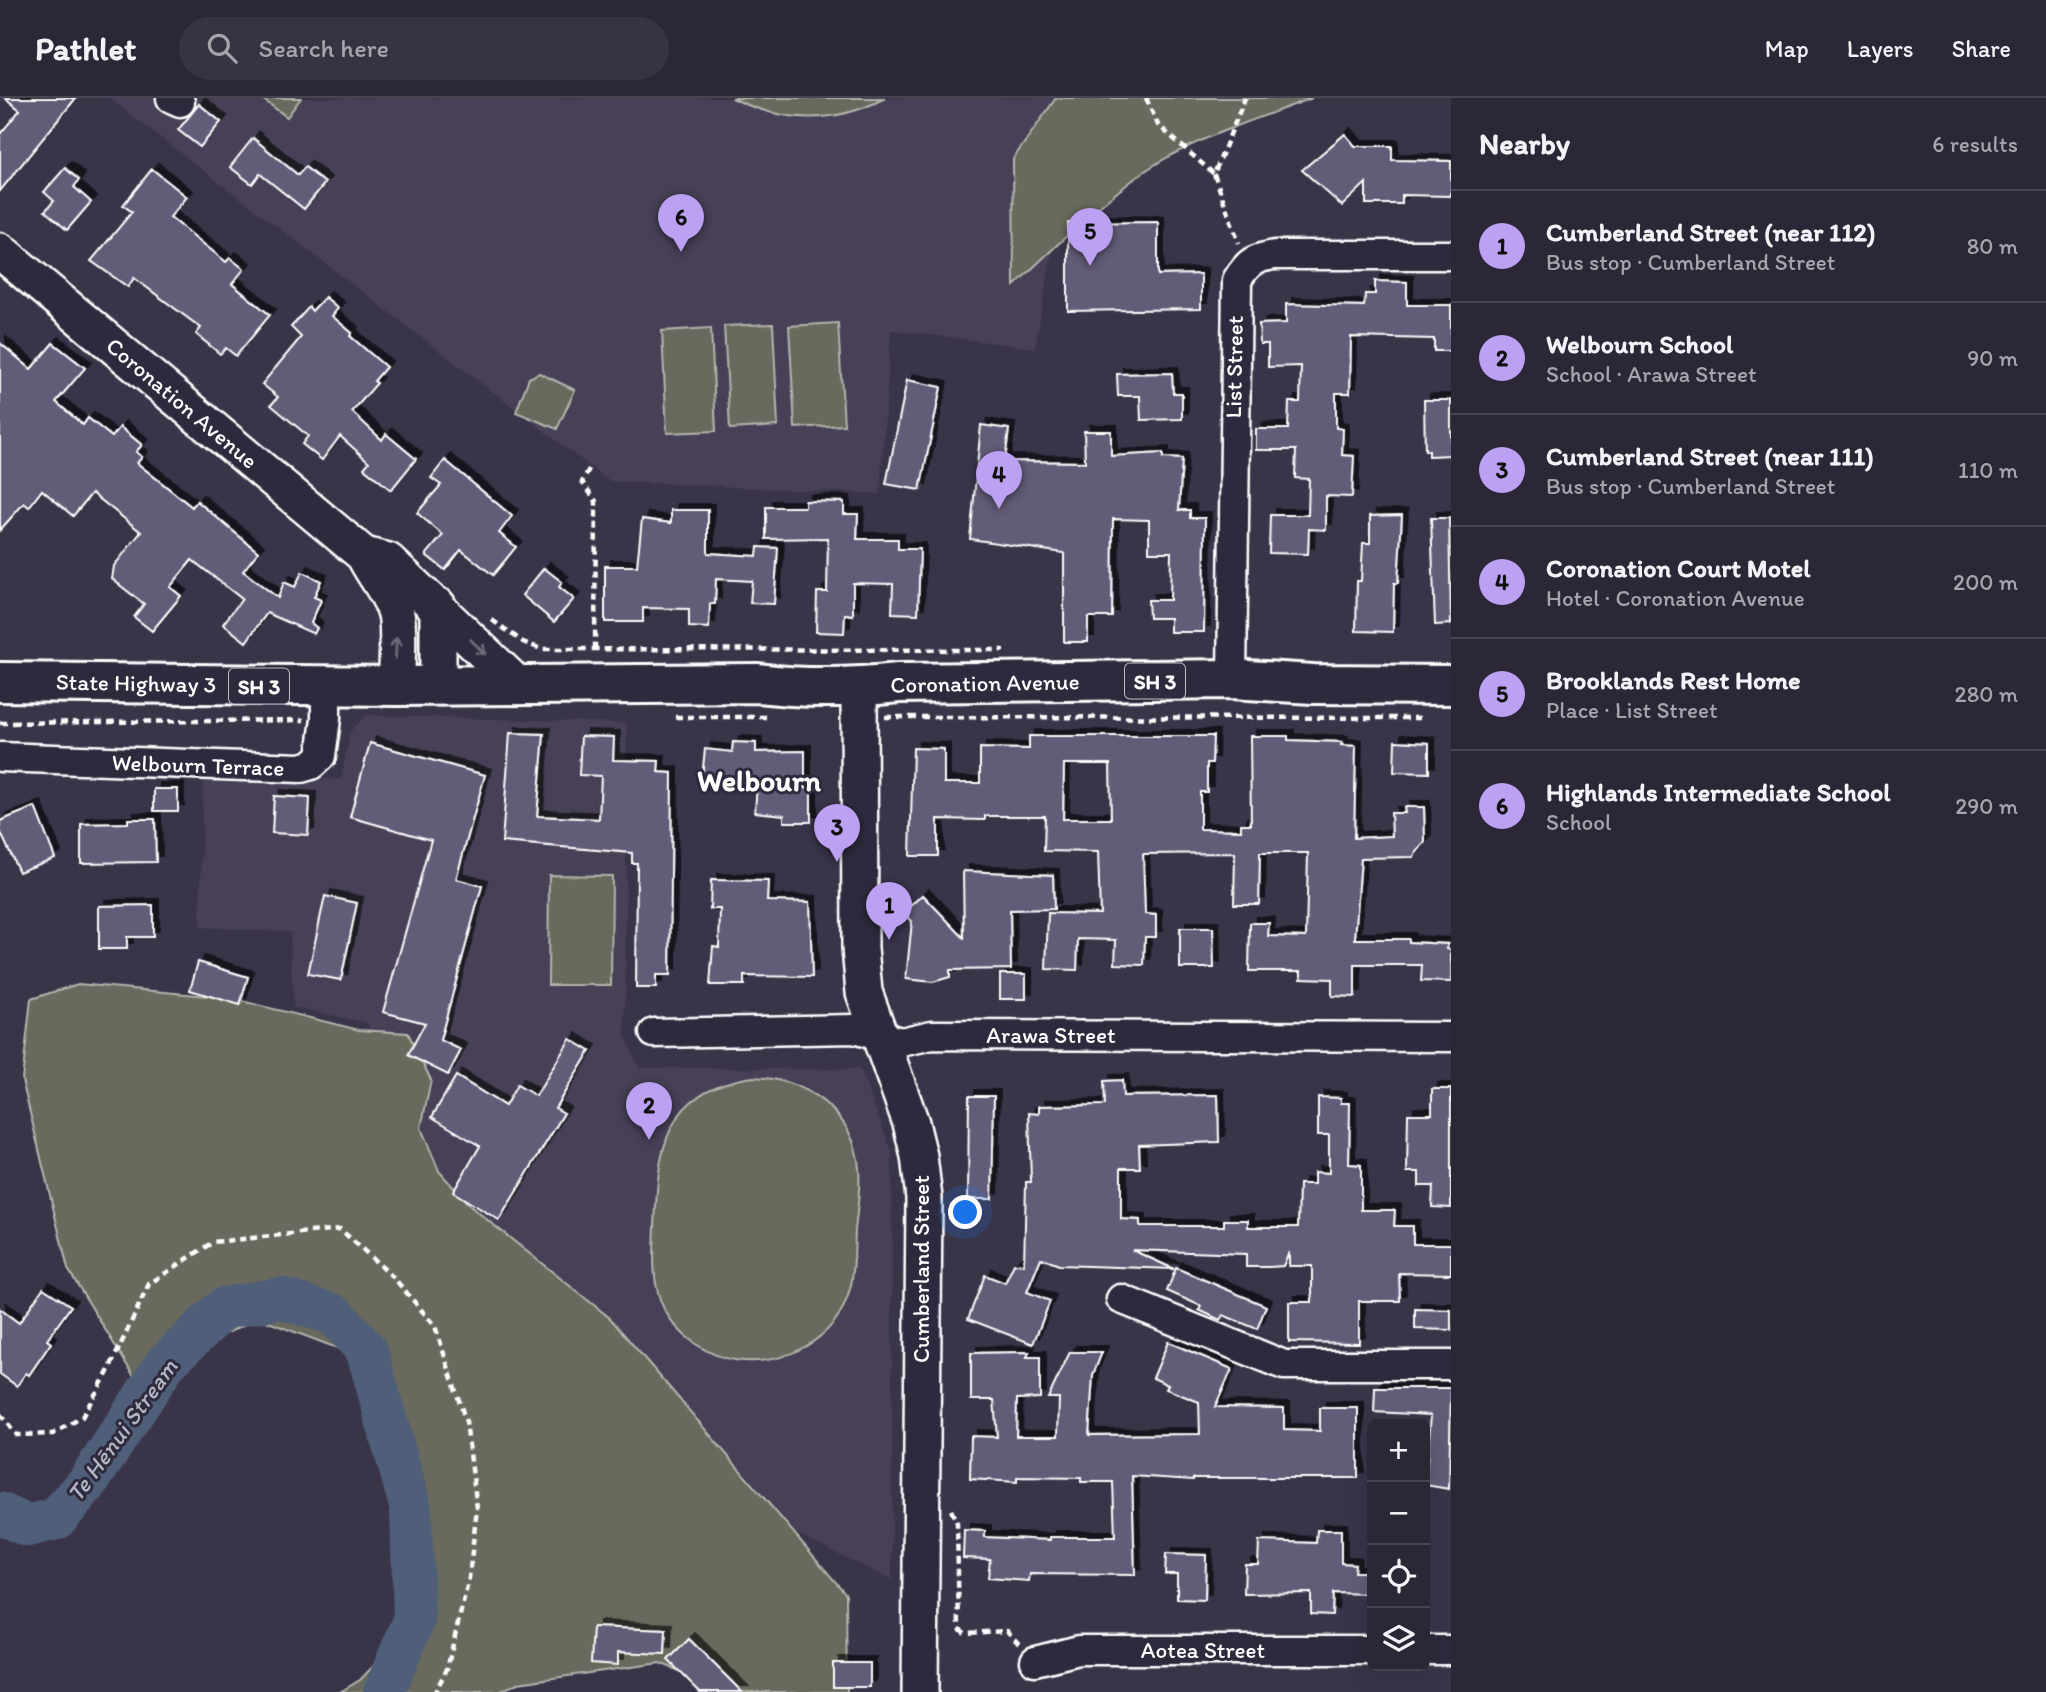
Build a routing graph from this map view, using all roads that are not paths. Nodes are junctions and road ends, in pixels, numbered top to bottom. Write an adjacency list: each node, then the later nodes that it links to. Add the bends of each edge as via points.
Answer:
1 (0, 251): 3 (main road, Coronation Avenue)
2 (1451, 255): 5 (street, List Street, via 1275,255 1247,263 1237,280)
3 (364, 555): 4 (main road, Coronation Avenue, via 388,561); 8 (main road, Coronation Avenue, one-way to 3, via 395,610)
4 (438, 606): 9 (main road, Coronation Avenue, one-way to 9); 10 (main road)
5 (1232, 679): 7 (highway, Coronation Avenue / SH 3); 11 (highway, Coronation Avenue / SH 3, via 900,683)
6 (0, 681): 12 (highway, State Highway 3 / SH 3)
7 (1451, 685)
8 (397, 686): 10 (highway, Coronation Avenue / SH 3); 12 (highway, State Highway 3 / SH 3)
9 (519, 686): 10 (highway, Coronation Avenue / SH 3); 11 (highway, Coronation Avenue / SH 3, via 758,683)
10 (438, 687)
11 (859, 688): 15 (main road, Cumberland Street, via 859,948 864,992)
12 (318, 703): 13 (street, Welbourn Terrace, via 326,719 321,756 300,768)
13 (0, 757)
14 (654, 1034): 15 (street, Arawa Street, via 854,1029)
15 (879, 1037): 16 (street, Arawa Street, via 901,1042 945,1035); 23 (main road, Cumberland Street, via 911,1123 924,1198)
16 (1451, 1037)
17 (1121, 1299): 18 (street, via 1284,1364)
18 (1451, 1365)
19 (1367, 1650): 22 (street, Aotea Street, via 1079,1650)
20 (1430, 1650): 21 (street)
21 (1451, 1650)
22 (1035, 1661)
23 (920, 1692)

